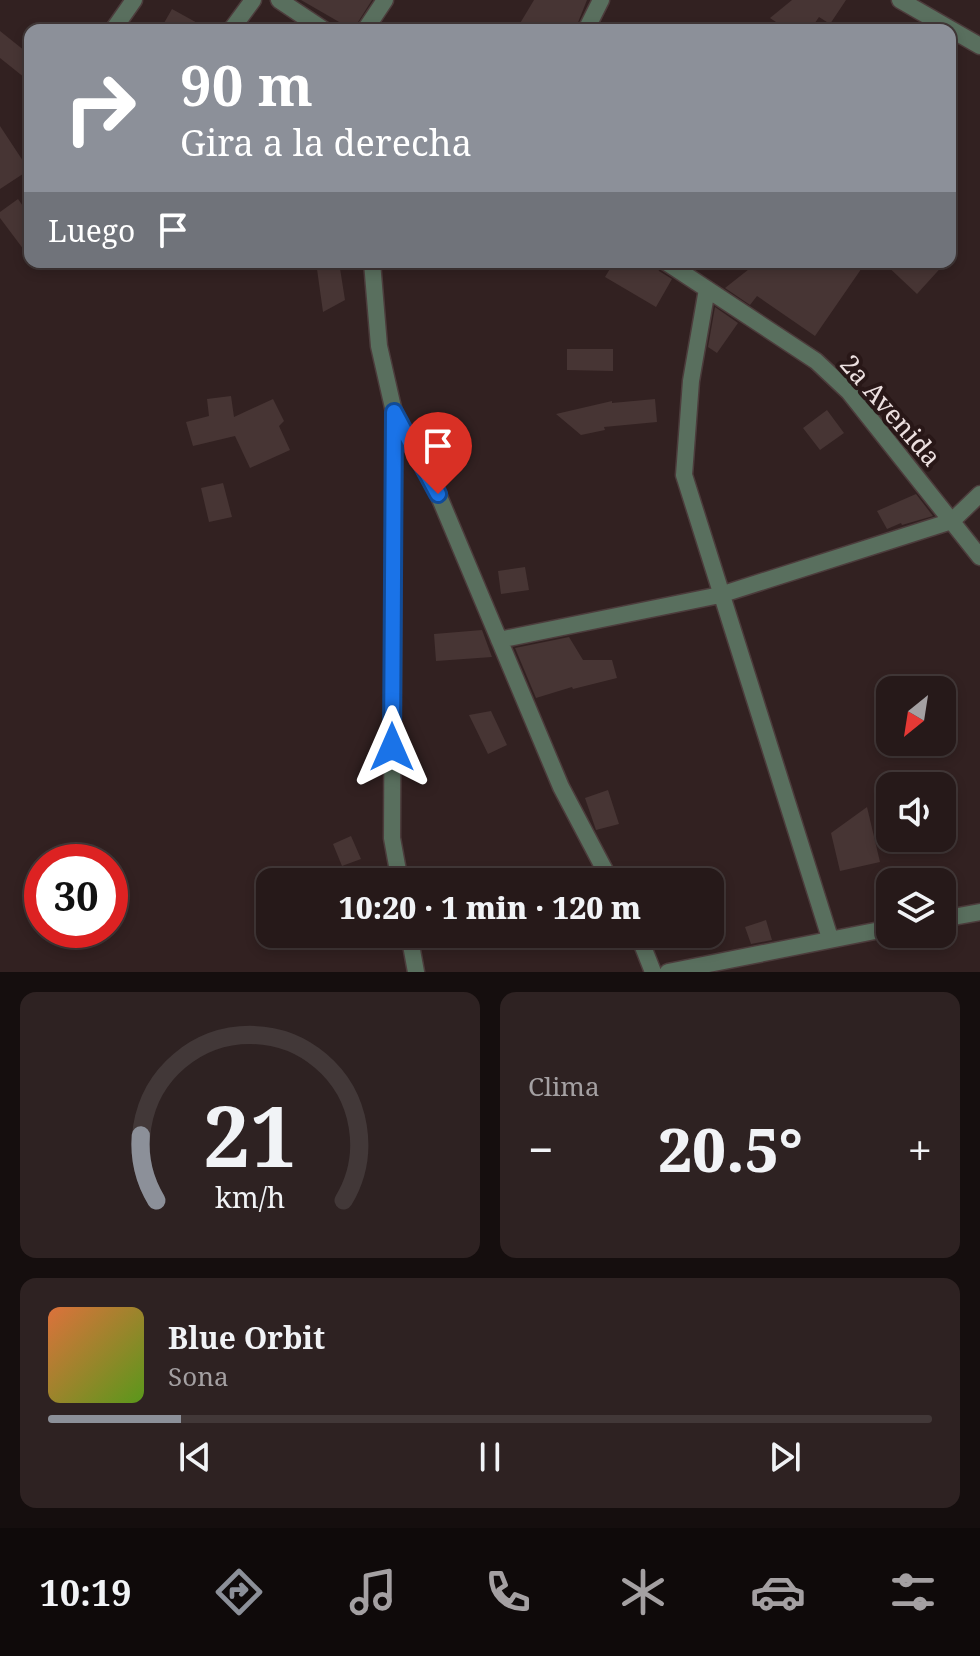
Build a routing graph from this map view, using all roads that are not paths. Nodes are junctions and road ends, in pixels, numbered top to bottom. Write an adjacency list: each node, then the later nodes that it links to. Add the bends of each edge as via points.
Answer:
1 (134, 0): 7 (street)
2 (253, 0): 8 (street)
3 (279, 0): 9 (street)
4 (385, 0): 10 (street)
5 (601, 0): 11 (street)
6 (900, 0): 12 (street)
7 (117, 24)
8 (235, 24)
9 (315, 24)
10 (369, 24)
11 (589, 24)
12 (942, 24)
13 (956, 32): 14 (street)
14 (980, 46)
15 (372, 268): 18 (street, via 379,346)
16 (675, 268): 17 (street, 2a Avenida)
17 (707, 289): 20 (street, 2a Avenida, via 816,361 849,392); 22 (street, via 691,381 684,475)
18 (394, 412): 23 (street, via 438,494); 24 (street, via 392,838)
19 (980, 494): 20 (street)
20 (952, 521): 21 (street, 2a Avenida); 22 (street)
21 (980, 557)
22 (720, 595): 23 (street); 29 (street)
23 (499, 640): 25 (street, via 561,787)
24 (397, 868)
25 (604, 868)
26 (980, 912): 27 (street)
27 (956, 916)
28 (876, 930): 29 (street)
29 (830, 938): 34 (street)
30 (412, 948): 32 (street)
31 (644, 948): 33 (street)
32 (416, 972)
33 (653, 972)
34 (668, 972)

